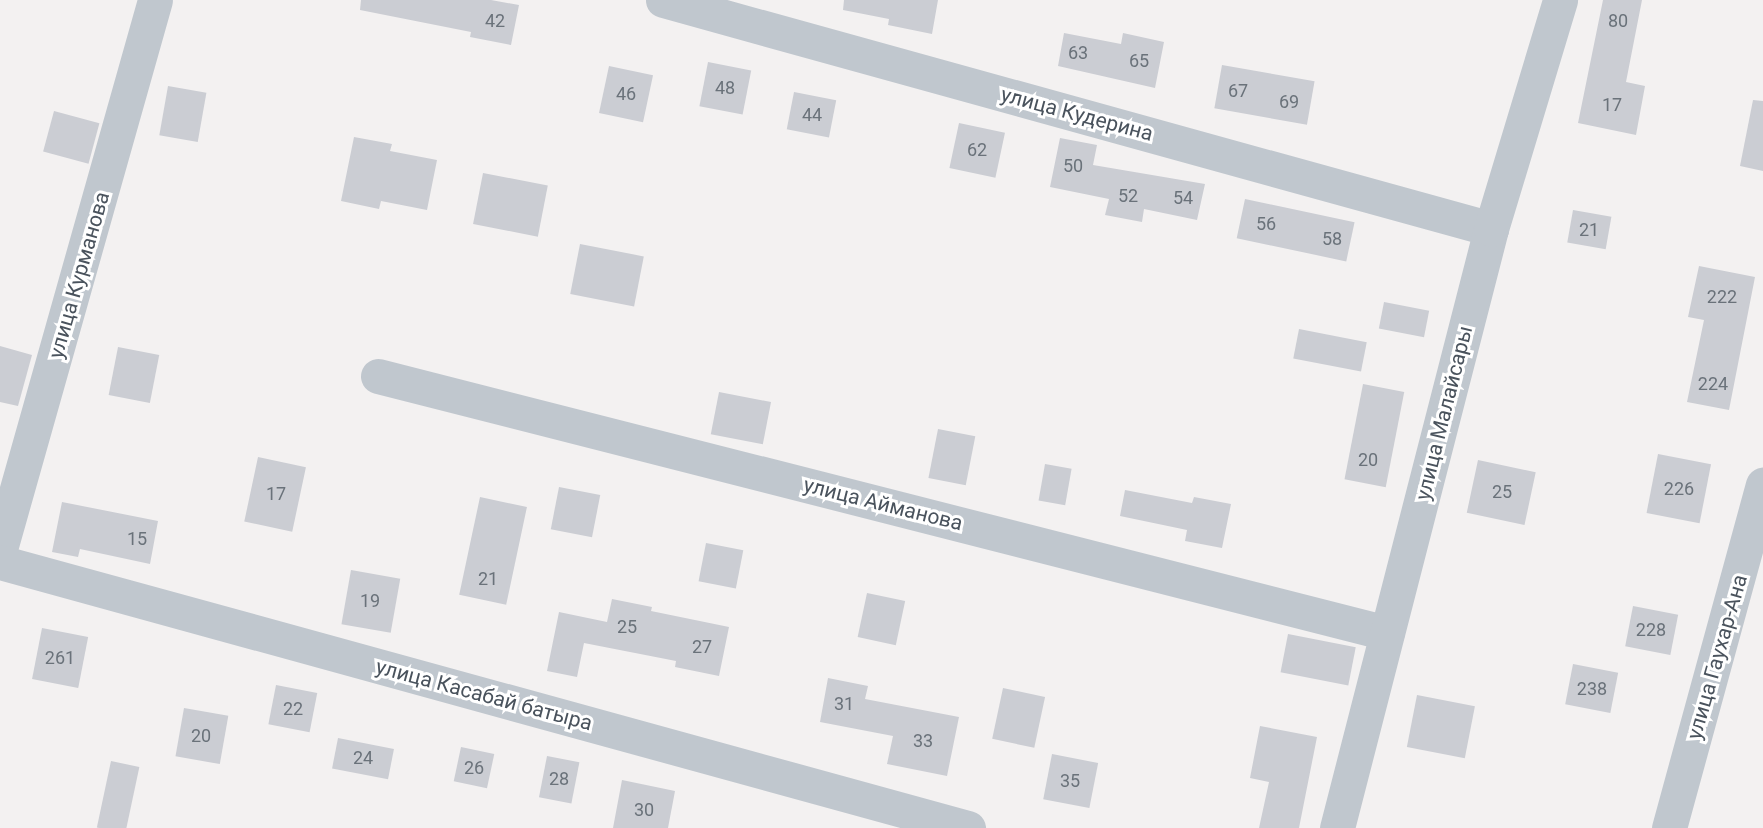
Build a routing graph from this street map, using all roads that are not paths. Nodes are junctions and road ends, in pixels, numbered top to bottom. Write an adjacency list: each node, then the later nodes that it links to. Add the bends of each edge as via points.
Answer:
1 (155, 0): 7 (street, улица Курманова)
2 (663, 0): 4 (street, улица Кудерина)
3 (1560, 0): 4 (street, улица Малайсары)
4 (1492, 229): 10 (street, улица Малайсары)
5 (378, 376): 10 (street, улица Айманова)
6 (1763, 485): 8 (street, улица Гаухар-Ана)
7 (0, 549)
8 (1755, 552): 13 (street, улица Гаухар-Ана)
9 (0, 562): 11 (street, улица Касабай батыра)
10 (1387, 633): 12 (street, улица Малайсары)
11 (968, 828)
12 (1337, 828)
13 (1669, 828)

